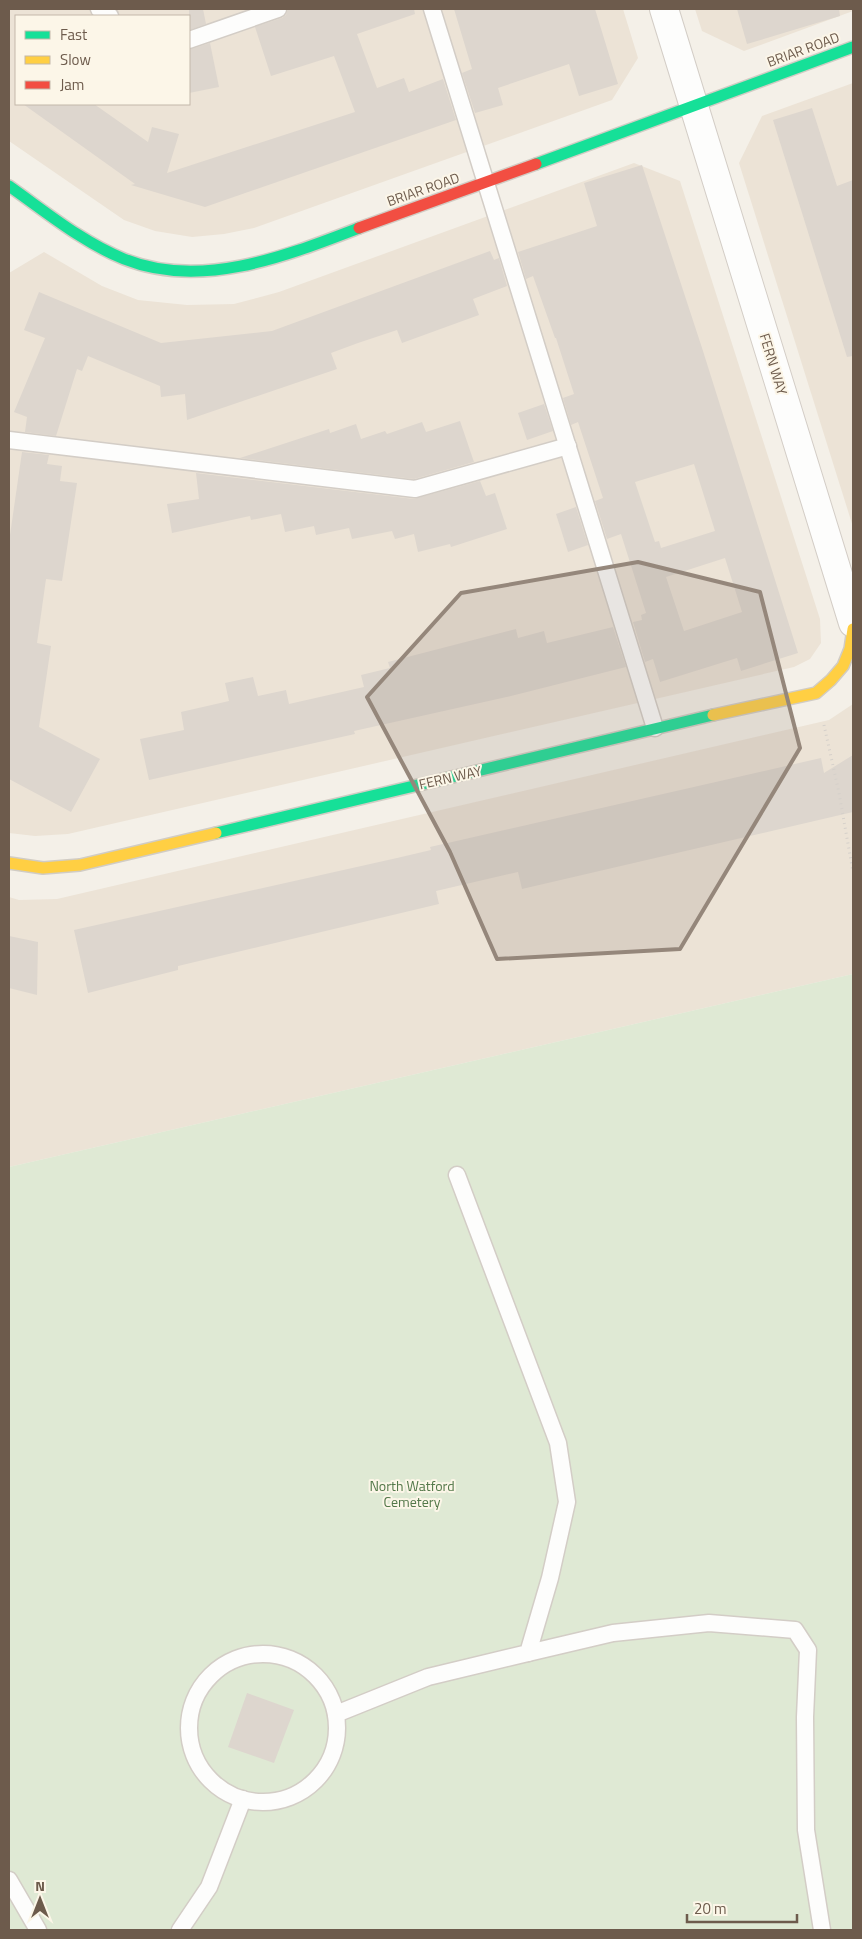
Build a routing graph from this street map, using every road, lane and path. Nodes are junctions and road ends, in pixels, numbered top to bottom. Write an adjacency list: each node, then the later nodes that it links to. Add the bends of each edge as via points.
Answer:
1 (278, 9): 4 (lane)
2 (432, 9): 7 (lane)
3 (664, 9): 6 (street, FERN WAY)
4 (190, 40)
5 (853, 47): 6 (street, BRIAR ROAD)
6 (694, 105): 7 (street, BRIAR ROAD); 11 (street, FERN WAY)
7 (485, 183): 8 (street, BRIAR ROAD, via 271,259 204,272 168,271 104,251); 10 (lane)
8 (9, 187)
9 (9, 440): 10 (lane, via 415,489)
10 (568, 446): 14 (lane)
11 (853, 623)
12 (853, 630): 13 (street, FERN WAY, via 850,654 842,669)
13 (816, 693): 14 (street, FERN WAY); 16 (path)
14 (655, 728): 15 (street, FERN WAY, via 80,865 43,868)
15 (9, 863)
16 (853, 872)
17 (456, 1175): 18 (lane, via 558,1443 566,1494 552,1569)
18 (528, 1653): 19 (lane, via 428,1678); 24 (lane, via 613,1633 709,1623 795,1630 808,1650 806,1830)
19 (336, 1714): 20 (lane, via 337,1739 329,1763 314,1783 292,1796 268,1802); 20 (lane, via 328,1692 313,1673 293,1660 270,1654 246,1656 224,1665 206,1680 194,1701 189,1724 192,1748 202,1770 220,1788)
20 (242, 1799): 23 (lane, via 210,1887)
21 (9, 1880): 22 (lane)
22 (38, 1930)
23 (180, 1930)
24 (822, 1930)

